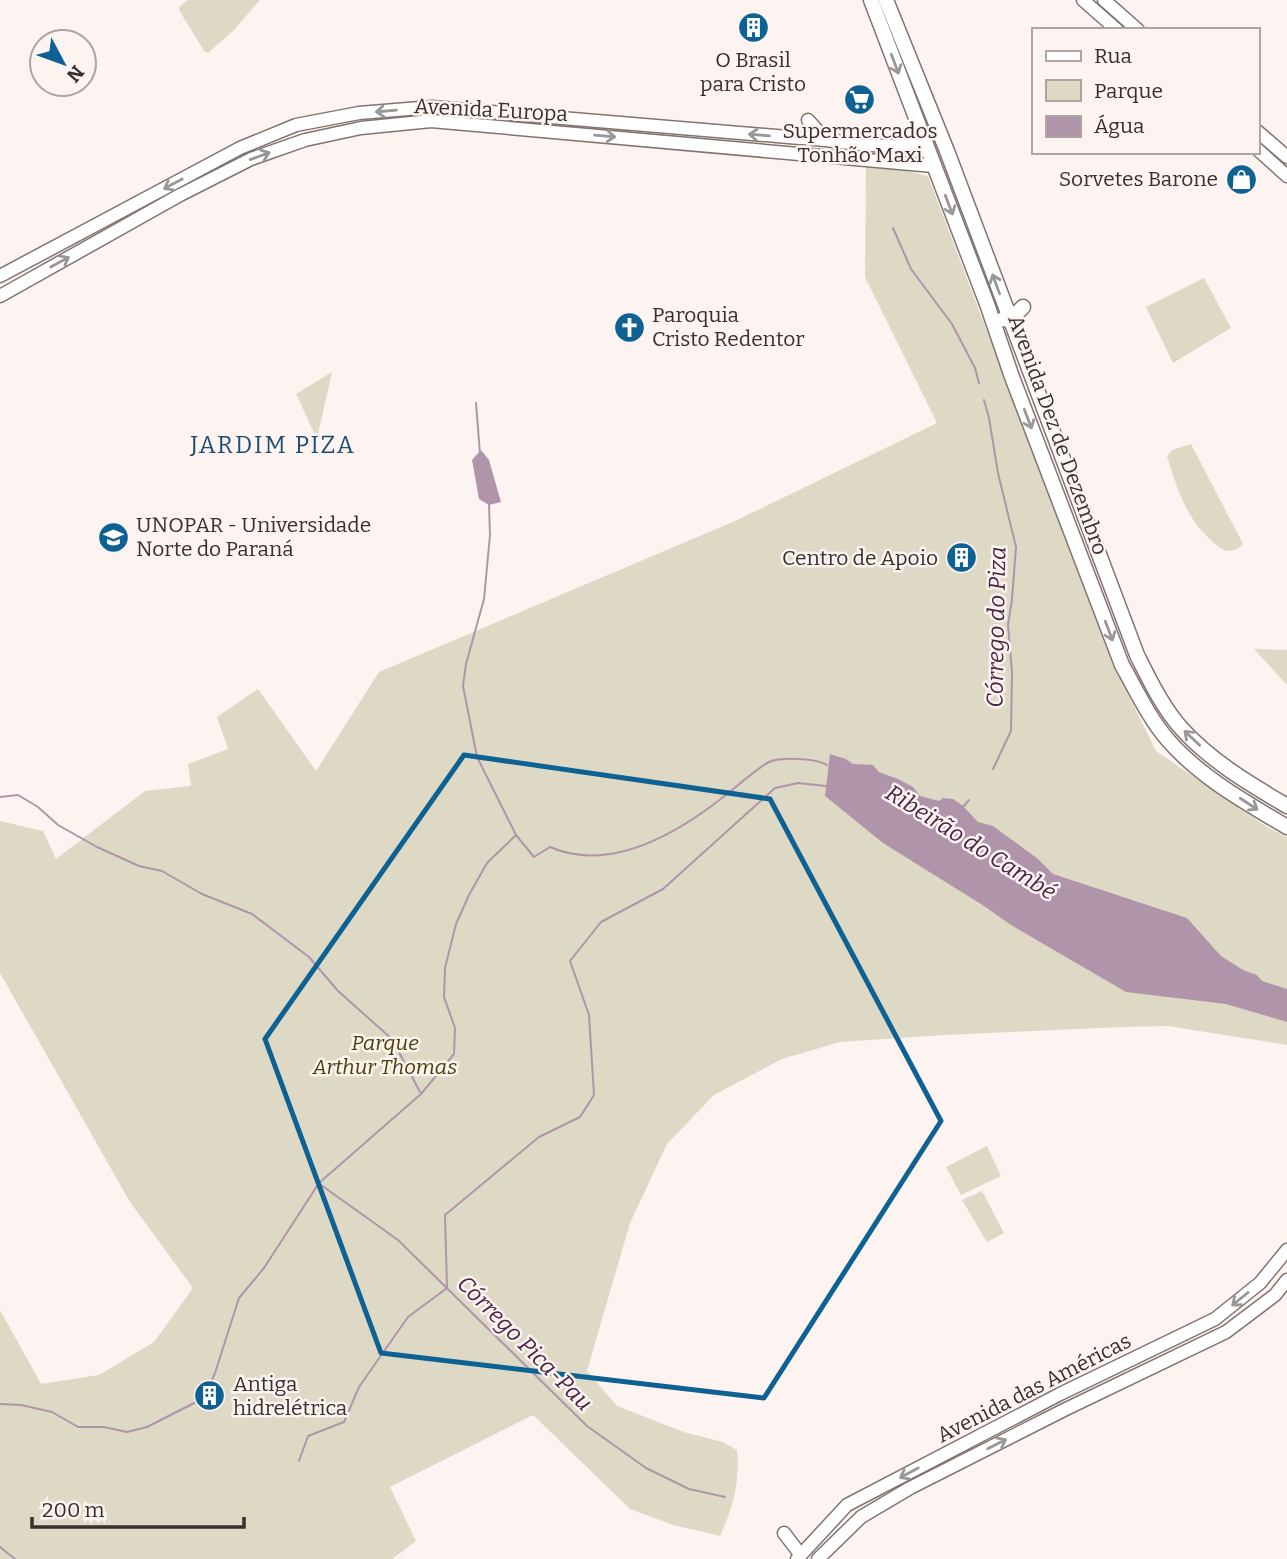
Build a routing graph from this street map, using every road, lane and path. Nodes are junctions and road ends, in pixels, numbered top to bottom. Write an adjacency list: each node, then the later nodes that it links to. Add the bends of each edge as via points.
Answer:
1 (871, 0): 10 (highway, Avenida Dez de Dezembro, one-way to 10)
2 (886, 0): 19 (highway, Avenida Dez de Dezembro, one-way to 2)
3 (1083, 0): 5 (main road)
4 (1104, 0): 6 (main road)
5 (1115, 28)
6 (1136, 28)
7 (808, 120): 9 (main road)
8 (1259, 133): 12 (main road)
9 (825, 139): 10 (main road, Avenida Europa, via 902,147); 15 (main road, Avenida Europa, one-way to 15, via 432,107 359,113 296,125 240,148)
10 (924, 142): 13 (highway, Avenida Dez de Dezembro)
11 (1259, 151): 14 (main road)
12 (1287, 157)
13 (933, 166): 16 (main road, Avenida Europa, one-way to 13, via 251,159 305,140 361,128 431,121); 17 (highway, Avenida Dez de Dezembro, one-way to 17)
14 (1287, 176)
15 (0, 276)
16 (0, 296)
17 (988, 304): 19 (highway, via 1001,318); 20 (highway, Avenida Dez de Dezembro)
18 (1023, 307): 19 (highway)
19 (1010, 320): 21 (highway, Avenida Dez de Dezembro)
20 (1012, 376): 21 (highway, via 1025,374); 23 (highway, Avenida Dez de Dezembro, one-way to 23, via 1122,665 1143,703 1167,739 1194,765)
21 (1038, 395): 22 (highway, Avenida Dez de Dezembro, one-way to 21, via 1218,762 1182,729 1158,696 1137,655)
22 (1287, 806)
23 (1287, 827)
24 (1287, 1250): 27 (main road, Avenida das Américas, one-way to 27, via 1260,1283 1215,1320 1059,1394 848,1505)
25 (1287, 1280): 28 (main road, Avenida das Américas, one-way to 25, via 861,1517 910,1488 1226,1332 1275,1295)
26 (784, 1533): 27 (main road)
27 (798, 1557)
28 (818, 1559)

